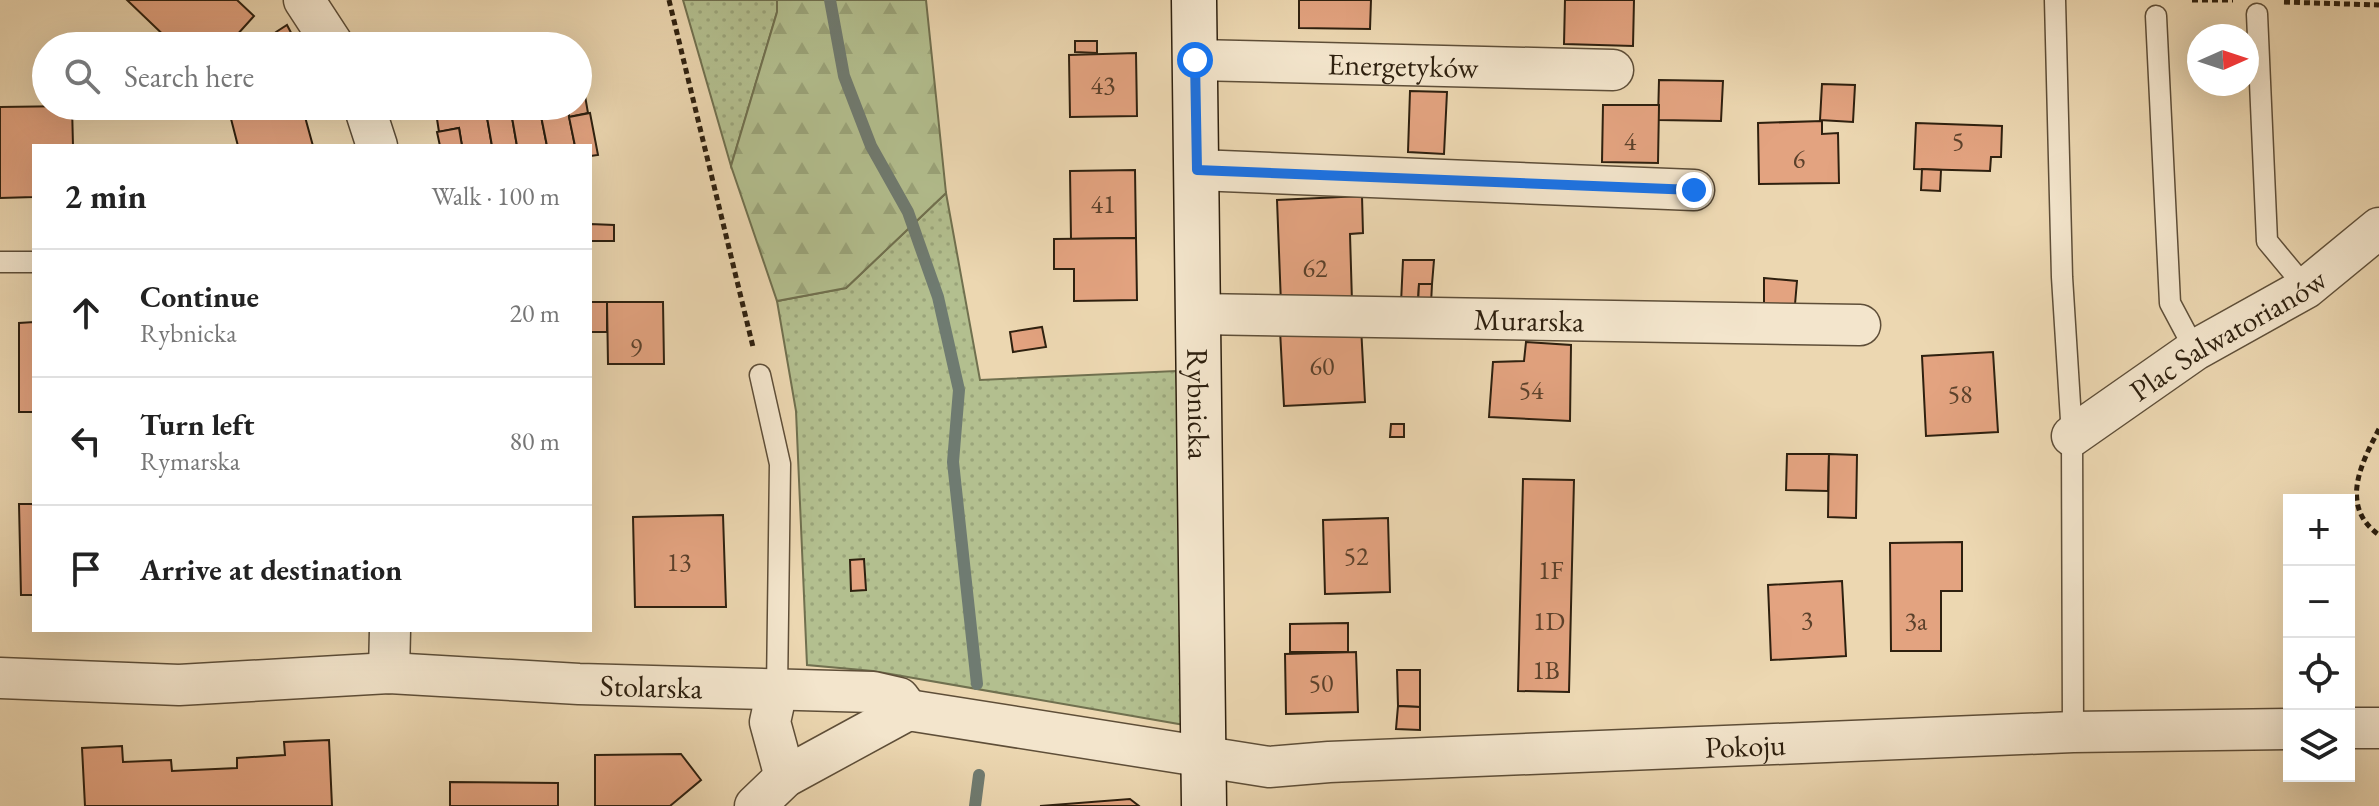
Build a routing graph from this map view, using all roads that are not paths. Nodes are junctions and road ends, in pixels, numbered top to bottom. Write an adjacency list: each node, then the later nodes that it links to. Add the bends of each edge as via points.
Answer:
1 (304, 0): 6 (street)
2 (1194, 0): 7 (street, Rybnicka)
3 (2055, 0): 21 (lane)
4 (2258, 5): 16 (lane, via 2267,241)
5 (2156, 16): 19 (lane, via 2170,303)
6 (325, 32)
7 (1195, 60): 8 (street, Energetyków); 11 (street, Rybnicka)
8 (1613, 70)
9 (369, 120): 10 (street)
10 (376, 144)
11 (1197, 170): 12 (street); 17 (street, Rybnicka)
12 (1694, 190)
13 (2379, 228): 16 (street, Plac Salwatorianów)
14 (0, 262): 15 (lane)
15 (32, 262)
16 (2306, 288): 19 (street, Plac Salwatorianów)
17 (1197, 314): 18 (street, Murarska); 31 (street, Rybnicka)
18 (1860, 325)
19 (2195, 350): 21 (street, Plac Salwatorianów)
20 (760, 375): 25 (lane, via 780,464)
21 (2072, 436): 30 (lane)
22 (390, 632): 23 (street)
23 (389, 673): 24 (street, Stolarska, via 179,685); 25 (street, Stolarska)
24 (0, 678)
25 (777, 690): 26 (street, Stolarska, via 873,692 899,698); 32 (street, via 770,722)
26 (908, 710): 31 (street, Stolarska); 32 (street)
27 (2355, 728): 28 (street)
28 (2379, 728)
29 (2283, 729): 30 (street, Pokoju)
30 (2073, 732): 31 (street, Pokoju, via 1269,767)
31 (1203, 756): 34 (street, Rybnicka)
32 (785, 777): 33 (street)
33 (755, 806)
34 (1204, 806)

